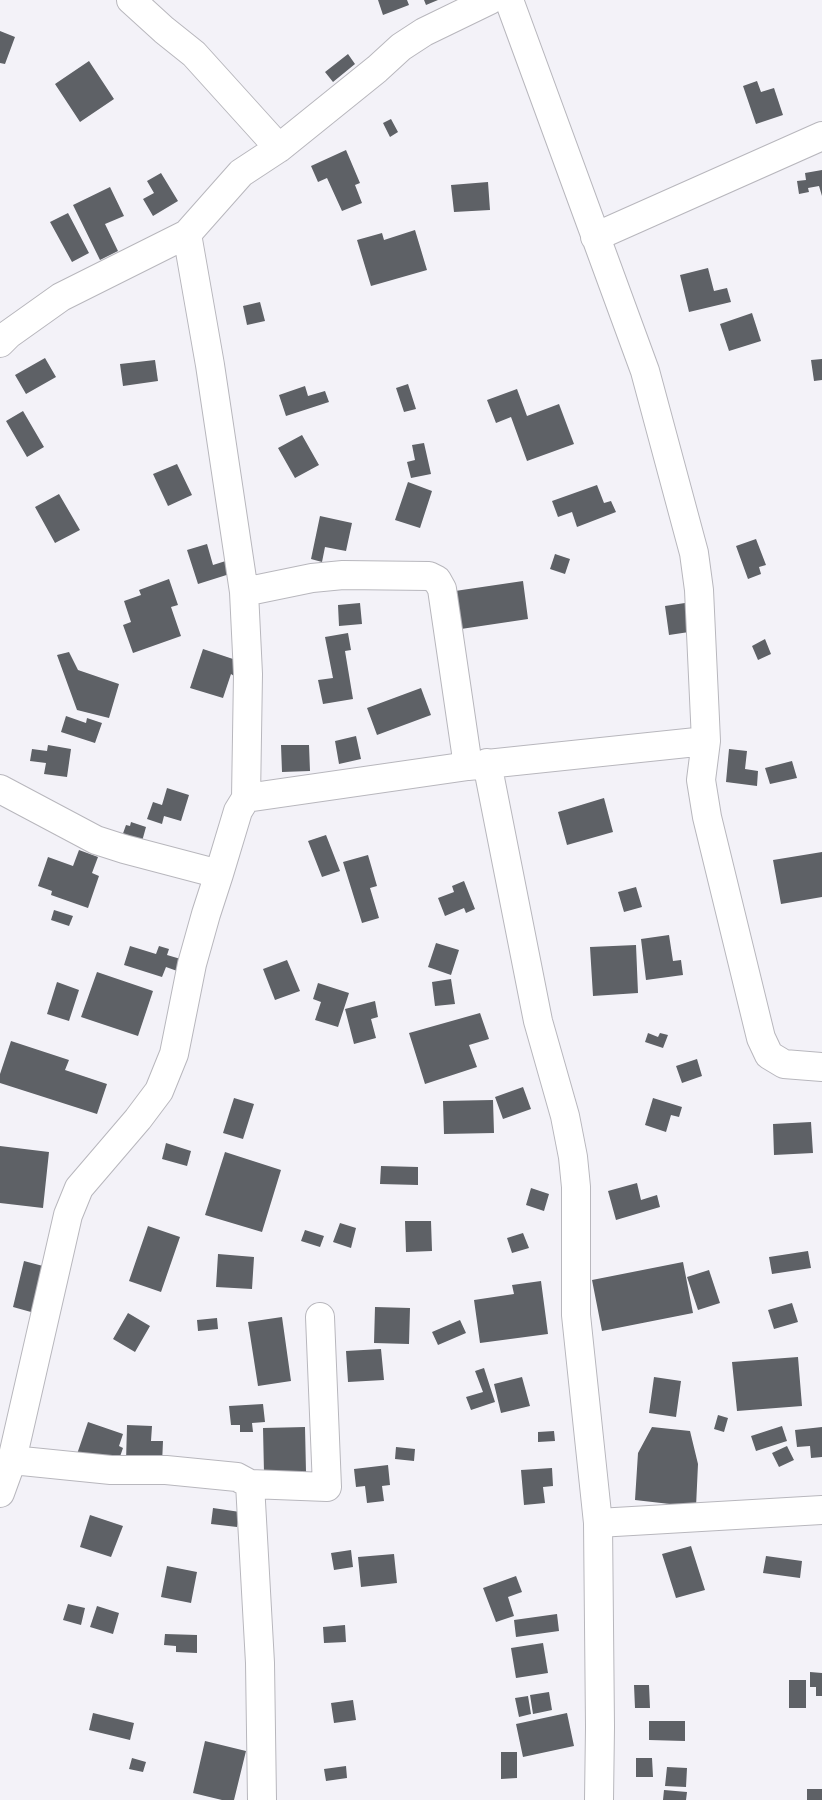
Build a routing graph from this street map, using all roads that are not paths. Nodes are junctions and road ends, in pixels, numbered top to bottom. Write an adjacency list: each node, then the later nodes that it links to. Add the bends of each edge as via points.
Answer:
1 (131, 0): 5 (street, via 194,54)
2 (490, 0): 5 (street, via 424,32 402,47)
3 (509, 0): 7 (street)
4 (822, 136): 7 (street)
5 (279, 148): 6 (street, via 241,173)
6 (187, 234): 8 (street, via 61,297); 9 (street)
7 (595, 237): 10 (street, via 644,371 694,553 700,590)
8 (0, 342)
9 (244, 592): 11 (street, via 312,578 343,576 429,576 437,580 442,589); 13 (street, via 248,674)
10 (706, 741): 11 (street); 15 (street, via 701,780 707,817 761,1038 769,1055 784,1064)
11 (477, 765): 13 (street); 21 (street, via 574,1157 576,1315)
12 (0, 789): 14 (street, via 96,840)
13 (246, 798): 14 (street, via 238,811)
14 (219, 874): 17 (street, via 192,964 174,1054 159,1091 79,1188 68,1215)
15 (822, 1066)
16 (320, 1317): 18 (street, via 327,1486)
17 (12, 1460): 18 (street, via 111,1470 166,1470 237,1477); 19 (street)
18 (250, 1484): 22 (street, via 260,1663)
19 (0, 1493)
20 (822, 1510): 21 (street)
21 (598, 1523): 23 (street)
22 (262, 1800)
23 (599, 1800)

